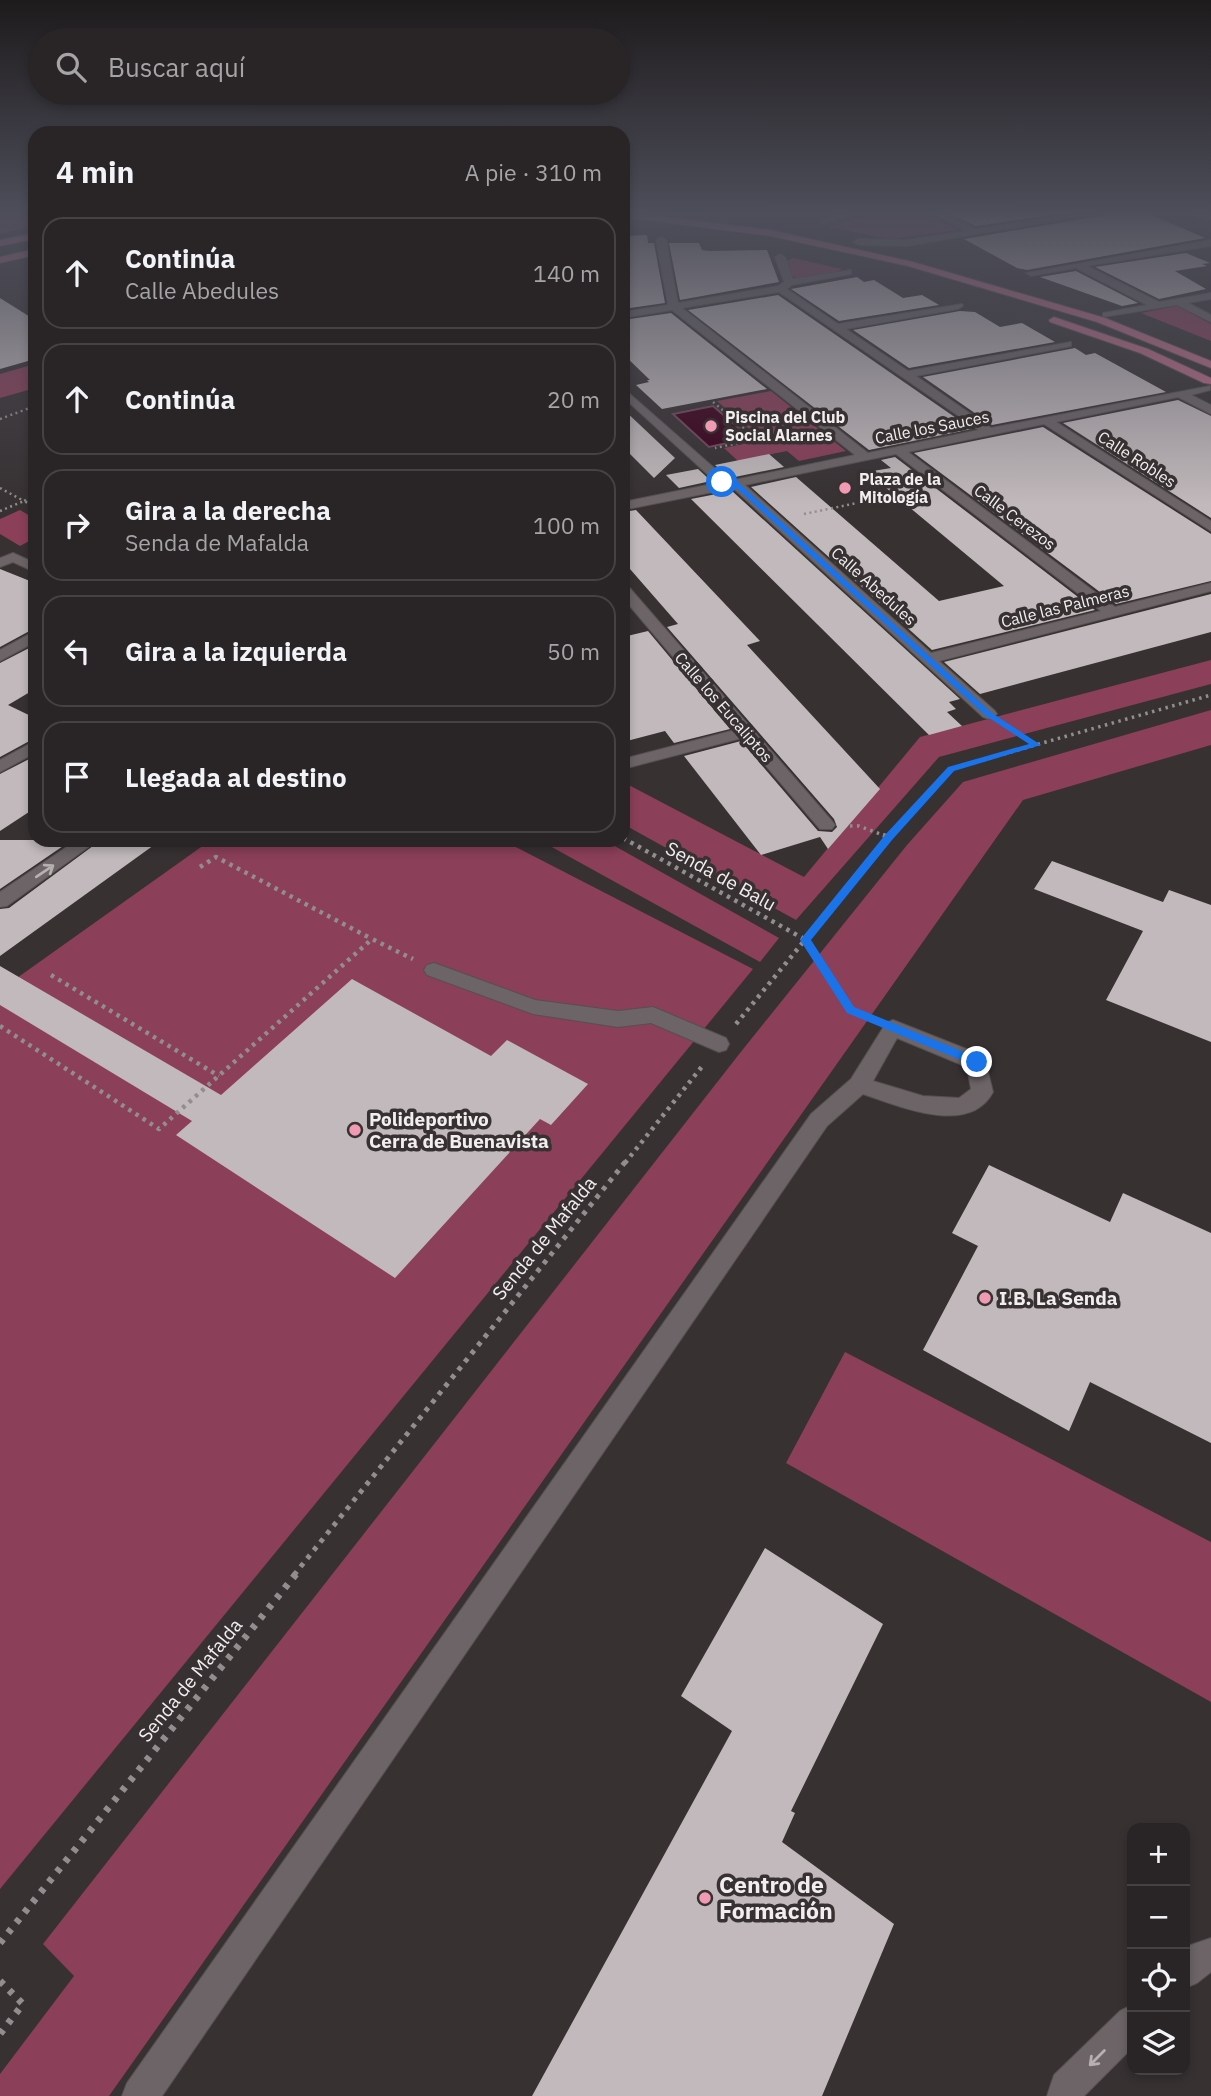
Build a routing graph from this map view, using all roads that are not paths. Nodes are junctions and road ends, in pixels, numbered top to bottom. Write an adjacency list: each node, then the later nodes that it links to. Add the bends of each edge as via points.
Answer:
1 (652, 310): 11 (street)
2 (678, 310): 27 (street)
3 (815, 310): 14 (street)
4 (936, 310): 14 (street)
5 (1025, 310): 17 (main road)
6 (1061, 310): 17 (main road)
7 (1065, 310): 16 (main road)
8 (1092, 310): 12 (main road)
9 (1136, 310): 12 (street)
10 (1193, 310): 13 (street)
11 (630, 314)
12 (1107, 315): 16 (main road)
13 (1211, 319)
14 (837, 327): 19 (street)
15 (1068, 344): 19 (street)
16 (1174, 348): 18 (main road)
17 (1144, 351): 20 (main road)
18 (1211, 365)
19 (906, 375): 25 (street)
20 (1209, 384): 21 (street, Calle los Sauces)
21 (1179, 393): 23 (street); 24 (street, Calle los Sauces)
22 (630, 397): 28 (street, Calle Abedules)
23 (1211, 410)
24 (1045, 420): 25 (street, Calle los Sauces); 30 (street, Calle Robles)
25 (988, 431): 26 (street, Calle los Sauces)
26 (898, 450): 27 (street, Calle los Sauces); 35 (street, Calle Cerezos)
27 (864, 456): 28 (street, Calle los Sauces)
28 (731, 484): 29 (street, Calle los Sauces); 40 (street, Calle Abedules)
29 (630, 505)
30 (1211, 527)
31 (6, 560): 32 (street)
32 (28, 566)
33 (1211, 587): 35 (street, Calle las Palmeras)
34 (630, 597): 36 (street, Calle los Eucaliptos)
35 (1112, 612): 40 (street, Calle las Palmeras)
36 (645, 614): 37 (street); 42 (street, Calle los Eucaliptos)
37 (630, 618)
38 (28, 640): 39 (street)
39 (0, 656)
40 (928, 659): 41 (street, Calle Abedules)
41 (989, 715)
42 (746, 732): 44 (street); 46 (street, Calle los Eucaliptos)
43 (28, 750): 45 (street)
44 (630, 762)
45 (0, 767)
46 (826, 825)
47 (79, 847): 48 (street, one-way to 47)
48 (0, 901)
49 (434, 970): 50 (street, via 533,1007 618,1019 653,1015)
50 (719, 1044)
51 (859, 1084): 51 (street, via 923,1105 963,1107 982,1092 977,1062 893,1028); 55 (street, via 819,1120)
52 (1211, 1955): 53 (street)
53 (1190, 1966)
54 (1127, 2028): 56 (street, one-way to 56, via 1067,2088)
55 (140, 2096)
56 (1065, 2096)

